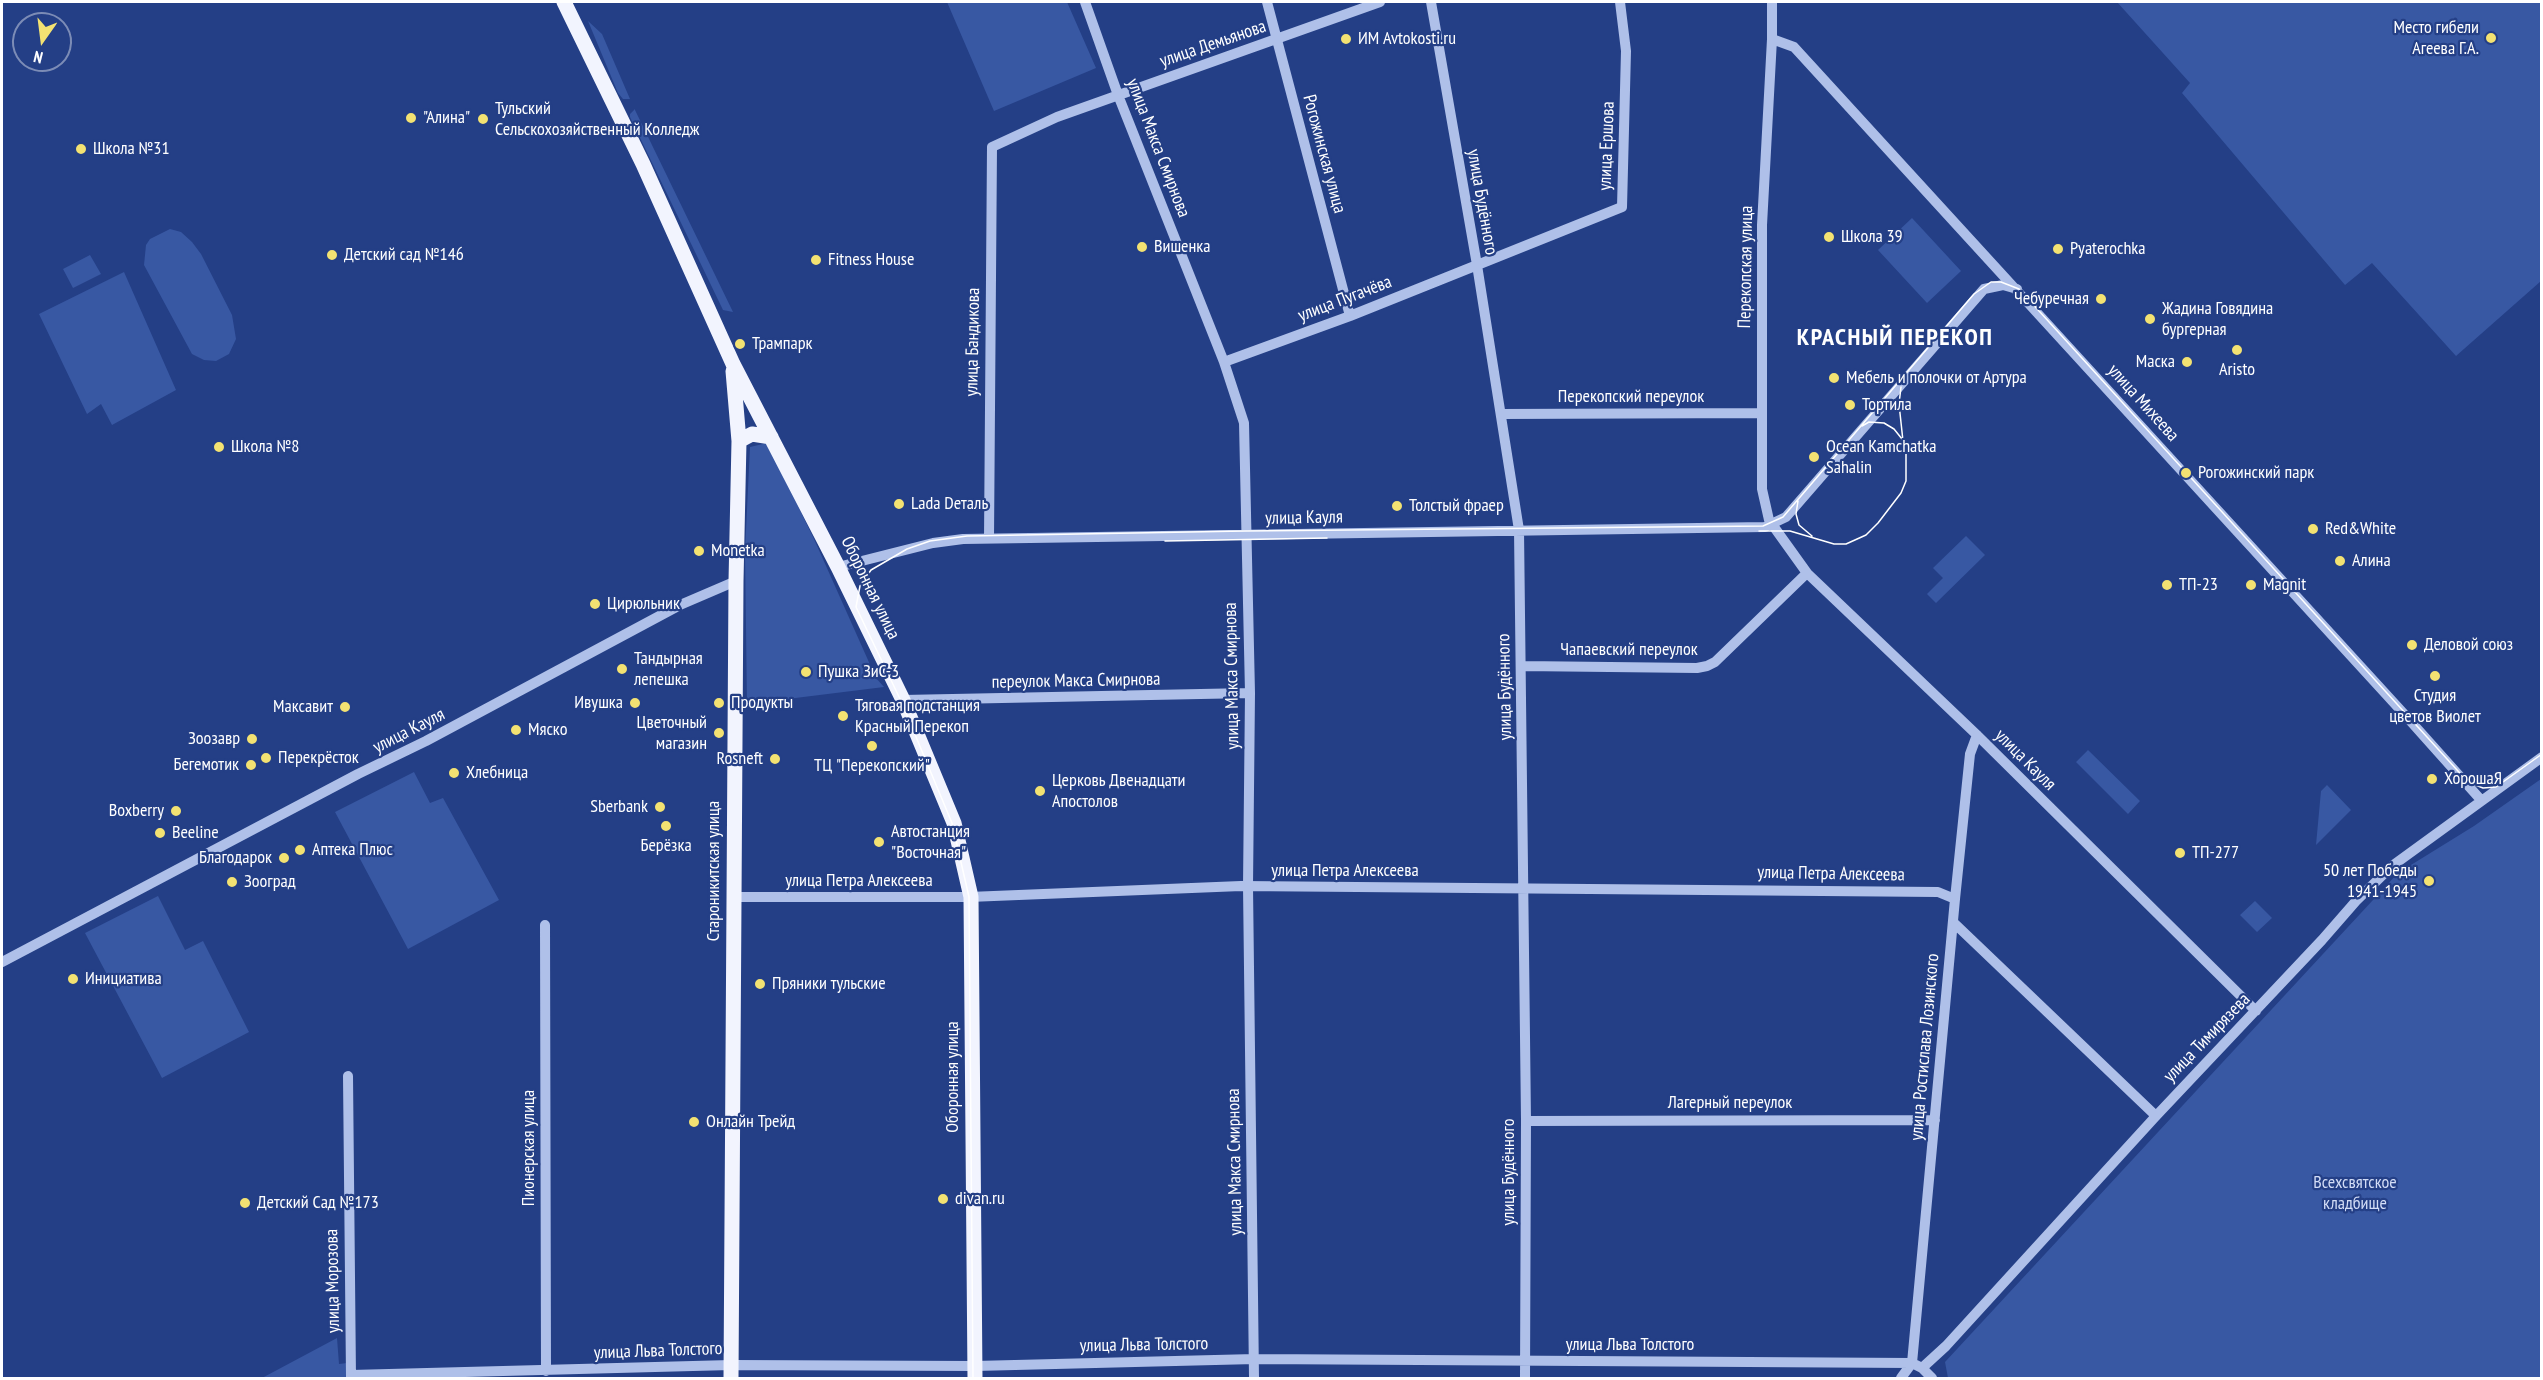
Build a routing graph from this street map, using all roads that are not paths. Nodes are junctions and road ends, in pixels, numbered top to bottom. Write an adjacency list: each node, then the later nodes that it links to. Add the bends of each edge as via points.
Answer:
1 (564, 2): 16 (main road, Оборонная улица, via 643,164)
2 (1085, 2): 10 (street, улица Макса Смирнова)
3 (1267, 2): 9 (street, Рогожинская улица)
4 (1380, 2): 9 (street, улица Демьянова)
5 (1431, 2): 12 (street, улица Будённого)
6 (1620, 2): 12 (street, улица Ершова, via 1626,51 1622,207)
7 (1772, 2): 8 (street, Перекопская улица)
8 (1772, 39): 13 (street, улица Михеева, via 1794,47); 17 (street, Перекопская улица, via 1762,225)
9 (1277, 40): 10 (street, улица Демьянова); 14 (street, Рогожинская улица)
10 (1118, 95): 11 (street, улица Демьянова); 15 (street, улица Макса Смирнова)
11 (992, 147): 24 (street, улица Бандикова)
12 (1477, 265): 14 (street, улица Пугачёва); 18 (street, улица Будённого)
13 (2017, 289): 21 (street, via 2003,285 1984,289); 33 (street, улица Михеева)
14 (1350, 316): 15 (street, улица Пугачёва)
15 (1224, 362): 23 (street, улица Макса Смирнова, via 1244,423)
16 (733, 364): 19 (main road, Оборонная улица); 20 (main road, Староникитская улица)
17 (1762, 413): 18 (street, Перекопский переулок); 21 (street, Перекопская улица, via 1762,489 1769,520)
18 (1501, 414): 22 (street, улица Будённого)
19 (771, 437): 20 (main road, via 752,434); 25 (main road, Оборонная улица)
20 (739, 441): 27 (main road, Староникитская улица)
21 (1775, 527): 22 (street, улица Кауля); 26 (street, улица Кауля)
22 (1519, 530): 23 (street, улица Кауля); 28 (street, улица Будённого)
23 (1245, 536): 24 (street, улица Кауля); 29 (street, улица Макса Смирнова)
24 (989, 538): 25 (street, улица Кауля, via 933,543)
25 (838, 567): 30 (main road, Оборонная улица)
26 (1807, 573): 28 (street, Чапаевский переулок, via 1707,666); 31 (street, улица Кауля)
27 (736, 581): 36 (main road, Староникитская улица); 41 (street, улица Кауля, via 680,604)
28 (1522, 666): 35 (street, улица Будённого)
29 (1250, 693): 30 (street, переулок Макса Смирнова); 34 (street, улица Макса Смирнова)
30 (903, 700): 37 (main road, Оборонная улица, via 954,823)
31 (1977, 735): 38 (street, улица Ростислава Лозинского, via 1970,754); 42 (street, улица Кауля)
32 (2541, 757): 33 (street, улица Тимирязева)
33 (2481, 800): 42 (street, улица Тимирязева, via 2392,866)
34 (1248, 886): 35 (street, улица Петра Алексеева); 37 (street, улица Петра Алексеева); 47 (street, улица Макса Смирнова)
35 (1524, 888): 38 (street, улица Петра Алексеева, via 1938,892); 46 (street, улица Будённого)
36 (734, 897): 37 (street, улица Петра Алексеева); 51 (main road, Староникитская улица)
37 (971, 897): 52 (main road, Оборонная улица)
38 (1955, 899): 39 (street, улица Ростислава Лозинского)
39 (1953, 922): 44 (street); 45 (street, улица Ростислава Лозинского)
40 (545, 925): 50 (street, Пионерская улица)
41 (2, 962)
42 (2256, 1011): 44 (street, улица Тимирязева)
43 (348, 1076): 53 (street, улица Морозова)
44 (2156, 1116): 49 (street, улица Тимирязева, via 1946,1346)
45 (1935, 1120): 46 (street, Лагерный переулок); 49 (street, улица Ростислава Лозинского)
46 (1526, 1121): 48 (street, улица Будённого)
47 (1254, 1359): 48 (street, улица Льва Толстого); 52 (street, улица Льва Толстого); 54 (street, улица Макса Смирнова)
48 (1525, 1361): 49 (street, улица Льва Толстого); 55 (street, улица Будённого)
49 (1917, 1366): 56 (street, улица Тимирязева); 57 (street)
50 (546, 1371): 51 (street, улица Льва Толстого); 53 (street, улица Льва Толстого)
51 (731, 1372): 52 (street, улица Льва Толстого)
52 (975, 1372)
53 (351, 1377)
54 (1254, 1378)
55 (1525, 1378)
56 (1901, 1378)
57 (1932, 1378)

